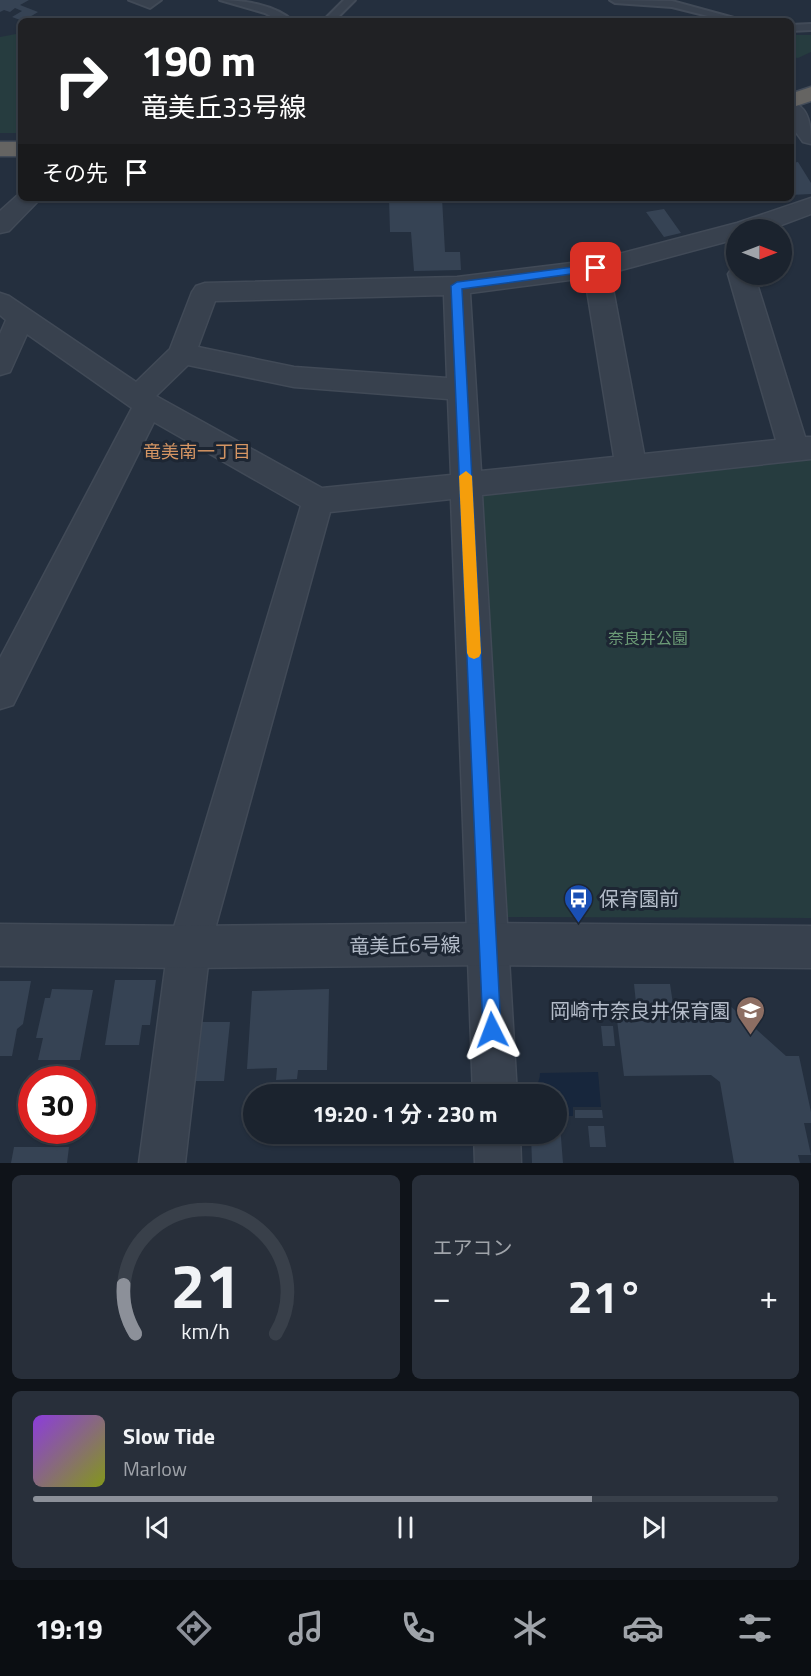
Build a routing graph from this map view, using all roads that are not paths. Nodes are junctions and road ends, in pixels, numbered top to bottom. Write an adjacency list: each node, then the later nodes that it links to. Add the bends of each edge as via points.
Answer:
1 (134, 0): 2 (lane, via 150,5)
2 (156, 0)
3 (225, 0): 7 (lane)
4 (350, 0): 8 (lane)
5 (615, 0): 6 (lane)
6 (672, 5): 9 (lane)
7 (282, 18)
8 (331, 18)
9 (727, 18)
10 (811, 27): 11 (lane)
11 (794, 28)
12 (811, 93): 13 (highway)
13 (794, 100)
14 (794, 114): 15 (street)
15 (811, 137)
16 (0, 149): 17 (highway)
17 (18, 149)
18 (26, 201): 21 (street)
19 (811, 207): 20 (street)
20 (775, 219)
21 (0, 225)
22 (726, 234): 23 (street)
23 (596, 268): 25 (street); 32 (street)
24 (745, 285): 31 (street)
25 (457, 286): 27 (street, via 206,292); 29 (street)
26 (11, 309): 28 (street); 30 (street)
27 (182, 354): 29 (street, via 294,377); 30 (street)
28 (0, 365)
29 (462, 390): 33 (street)
30 (143, 401): 34 (street); 35 (street)
31 (803, 448): 32 (street)
32 (632, 467): 33 (street)
33 (466, 486): 34 (street); 36 (street)
34 (318, 501): 38 (street)
35 (0, 693)
36 (488, 944): 38 (street, 竜美丘6号線); 39 (street, 竜美丘6号線); 40 (street)
37 (0, 945): 38 (street, 竜美丘6号線)
38 (189, 947): 42 (street)
39 (811, 947)
40 (494, 1084)
41 (497, 1144): 43 (street)
42 (162, 1163)
43 (498, 1163)

